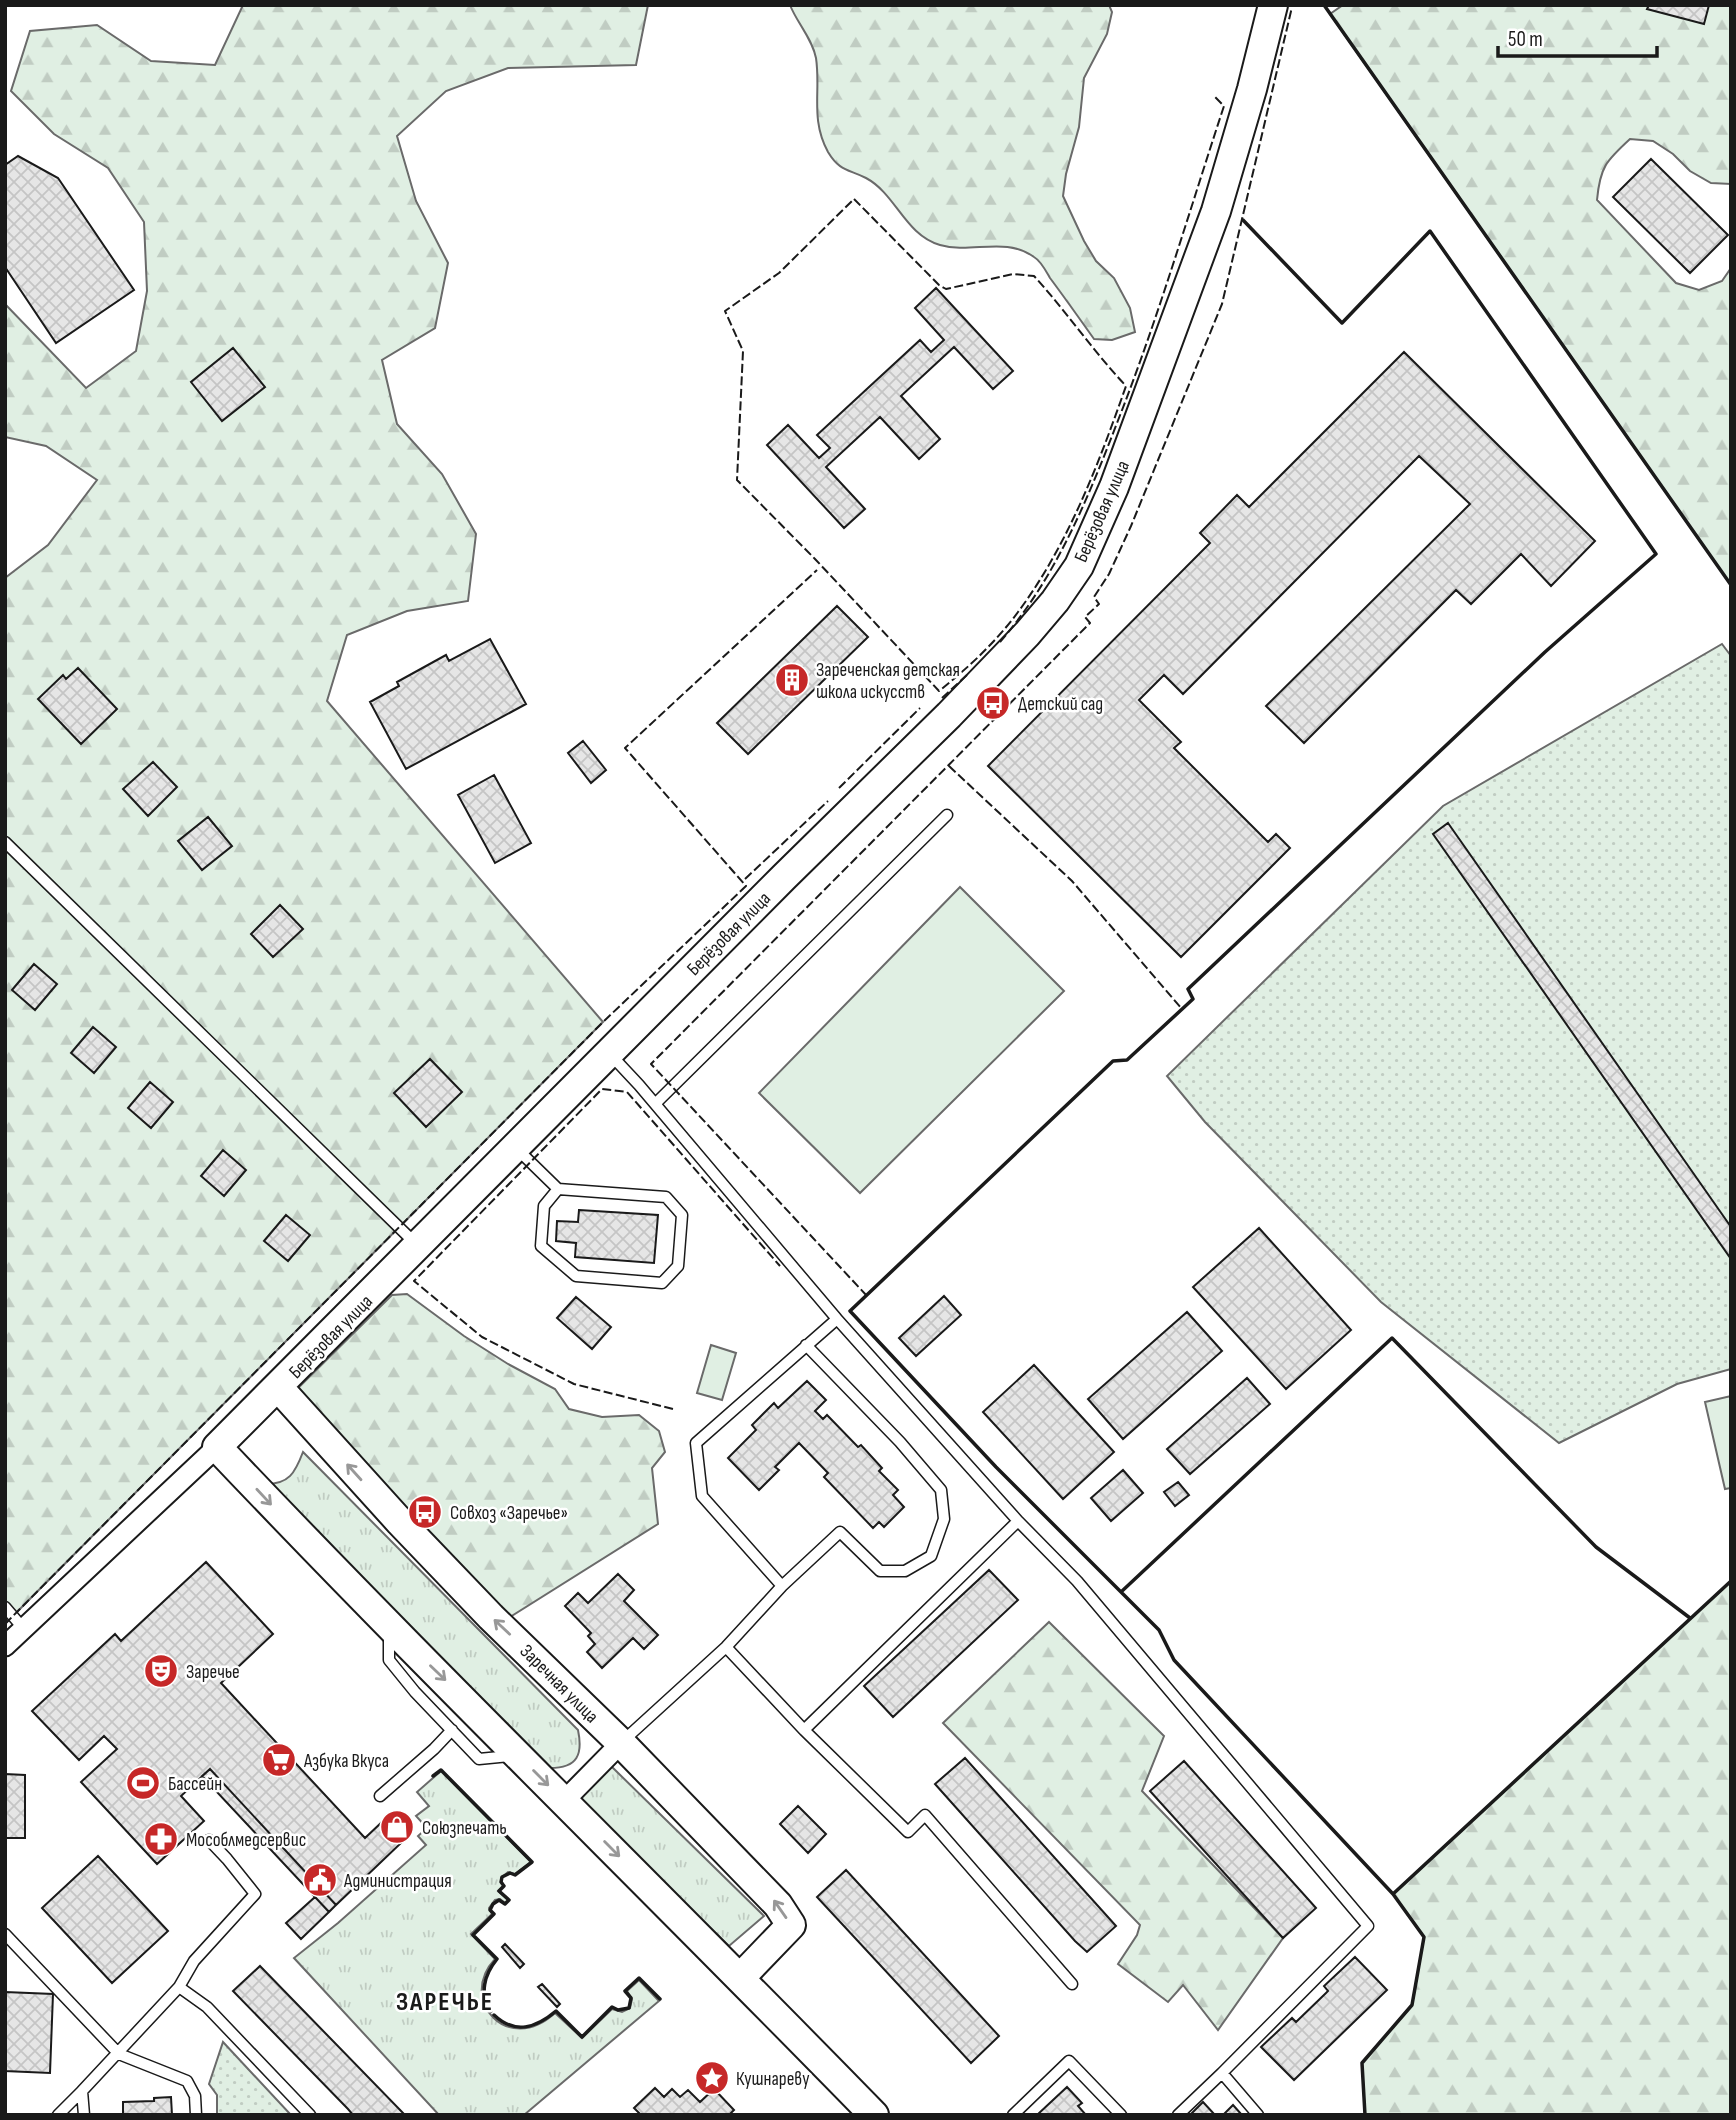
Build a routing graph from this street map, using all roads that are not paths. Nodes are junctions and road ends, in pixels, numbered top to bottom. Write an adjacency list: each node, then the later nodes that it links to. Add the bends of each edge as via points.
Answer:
1 (1273, 5): 4 (street, Берёзовая улица, via 1216,211 1114,487 1079,566 1027,634)
2 (947, 815): 5 (lane)
3 (5, 842): 8 (lane)
4 (609, 1053): 5 (lane); 6 (street, Берёзовая улица)
5 (655, 1104): 9 (lane)
6 (516, 1148): 7 (lane); 8 (street, Берёзовая улица)
7 (558, 1189): 7 (lane, via 666,1197 681,1215 678,1266 662,1283 576,1276 541,1245 544,1206)
8 (418, 1246): 11 (street, Берёзовая улица)
9 (836, 1319): 10 (lane); 13 (lane)
10 (806, 1345): 14 (lane, via 696,1444 702,1496); 14 (lane, via 941,1490 944,1519 932,1556 905,1571 880,1572 840,1532)
11 (278, 1387): 12 (street, Берёзовая улица); 22 (street, Заречная улица, one-way to 11, via 491,1617)
12 (217, 1447): 16 (street, one-way to 16); 17 (street, Берёзовая улица)
13 (1018, 1521): 21 (lane); 32 (lane, via 1077,1581 1368,1926)
14 (782, 1586): 19 (lane)
15 (5, 1607): 17 (lane)
16 (390, 1625): 20 (lane, via 389,1660); 23 (street, one-way to 23)
17 (23, 1628): 18 (street, Берёзовая улица)
18 (5, 1646)
19 (726, 1647): 21 (lane); 22 (lane)
20 (452, 1730): 23 (lane, via 479,1759); 24 (lane)
21 (804, 1730): 29 (lane, via 908,1832 925,1815)
22 (621, 1743): 25 (street); 28 (street, Заречная улица, one-way to 22, via 791,1925 771,1896)
23 (517, 1755): 25 (street, one-way to 25)
24 (380, 1796)
25 (564, 1801): 28 (street, one-way to 28)
26 (209, 1840): 30 (lane, via 255,1894 194,1961)
27 (5, 1934): 31 (lane)
28 (740, 1978): 38 (street)
29 (1072, 1984)
30 (179, 1987): 31 (lane); 37 (lane, via 207,2007)
31 (119, 2054): 33 (lane); 36 (lane, via 187,2081)
32 (1222, 2073): 41 (lane); 42 (lane)
33 (82, 2091): 34 (lane); 35 (lane)
34 (58, 2115)
35 (84, 2115)
36 (197, 2115)
37 (310, 2115)
38 (874, 2115)
39 (1013, 2115): 40 (lane, via 1069,2061)
40 (1121, 2115)
41 (1178, 2115)
42 (1258, 2115)

